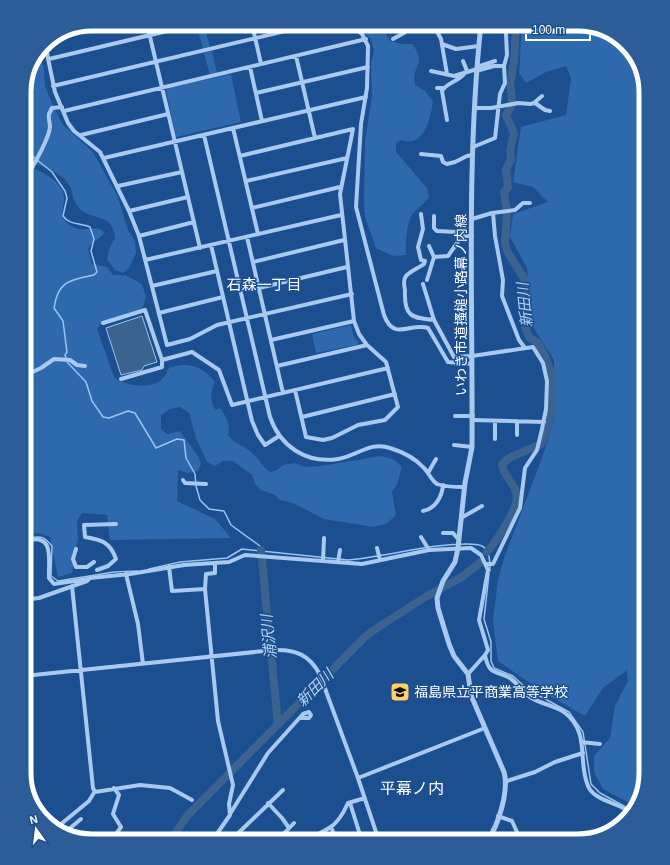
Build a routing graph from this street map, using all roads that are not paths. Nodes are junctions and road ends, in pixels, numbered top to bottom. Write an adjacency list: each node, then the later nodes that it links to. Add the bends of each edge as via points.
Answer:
1 (149, 31): 10 (street)
2 (170, 31): 10 (street)
3 (254, 31): 11 (street)
4 (285, 31): 11 (street)
5 (356, 31): 13 (street)
6 (406, 31): 12 (street)
7 (438, 31): 14 (street)
8 (480, 31): 15 (street, いわき市道搔槌小路幕ノ内線)
9 (505, 31): 23 (street, via 507,56)
10 (150, 36): 18 (street); 21 (street)
11 (255, 38): 21 (street); 22 (street)
12 (393, 39)
13 (366, 40): 17 (street); 25 (street)
14 (442, 44): 15 (street, via 456,49); 29 (street)
15 (479, 46): 26 (street, いわき市道搔槌小路幕ノ内線)
16 (46, 52): 18 (street)
17 (296, 56): 22 (street); 30 (street)
18 (49, 60): 31 (street)
19 (463, 61): 28 (street)
20 (495, 61): 26 (street)
21 (156, 62): 31 (street); 32 (street)
22 (261, 64): 24 (street)
23 (504, 66): 26 (street); 39 (street, via 504,83)
24 (250, 67): 32 (street); 35 (street)
25 (368, 67): 30 (street); 37 (street)
26 (477, 69): 28 (street); 40 (street, いわき市道搔槌小路幕ノ内線)
27 (431, 71): 29 (street)
28 (466, 73): 29 (street, via 454,76); 34 (street)
29 (447, 74)
30 (302, 82): 35 (street); 42 (street)
31 (54, 86): 41 (street)
32 (162, 88): 41 (street); 44 (street)
33 (437, 88): 34 (street)
34 (444, 88): 45 (street, via 442,91)
35 (256, 93): 46 (street)
36 (542, 96): 38 (street)
37 (366, 97): 42 (street); 108 (street, via 361,124 356,207 386,320 393,328 399,330 428,328 448,362)
38 (535, 102): 39 (street); 43 (street)
39 (499, 106): 40 (street); 52 (street, via 495,138)
40 (475, 108): 52 (street, いわき市道搔槌小路幕ノ内線)
41 (63, 109): 49 (street, via 68,123); 58 (street, via 52,108 48,114 48,138)
42 (309, 110): 46 (street); 50 (street)
43 (550, 111)
44 (168, 114): 49 (street); 51 (street)
45 (447, 120)
46 (262, 121): 47 (street)
47 (233, 128): 48 (street); 55 (street)
48 (204, 134): 51 (street); 81 (street)
49 (81, 135): 56 (street)
50 (315, 138): 55 (street); 57 (street, via 353,129)
51 (175, 141): 56 (street); 59 (street)
52 (473, 147): 54 (street, いわき市道搔槌小路幕ノ内線)
53 (421, 154): 54 (street, via 441,156 447,164)
54 (472, 155): 71 (street, いわき市道搔槌小路幕ノ内線)
55 (240, 156): 60 (street)
56 (104, 158): 61 (street)
57 (347, 158): 60 (street); 62 (street)
58 (32, 168)
59 (182, 172): 61 (street); 63 (street)
60 (246, 180): 65 (street)
61 (118, 186): 66 (street)
62 (340, 187): 65 (street); 69 (street)
63 (188, 197): 66 (street); 72 (street)
64 (530, 202): 67 (street, via 523,203 517,209)
65 (252, 208): 74 (street)
66 (129, 211): 76 (street)
67 (493, 213): 71 (street); 105 (street, via 502,273 502,296 519,340)
68 (421, 214): 75 (street)
69 (341, 215): 74 (street); 80 (street)
70 (434, 216): 77 (street, via 434,228 437,232 460,233)
71 (472, 219): 78 (street, いわき市道搔槌小路幕ノ内線)
72 (194, 222): 76 (street); 84 (street)
73 (417, 232): 75 (street)
74 (258, 234): 79 (street)
75 (422, 234): 99 (street, via 418,243 418,253 421,260 425,261 406,276 404,299 406,309 412,316)
76 (139, 236): 86 (street)
77 (462, 236): 78 (street); 85 (street, via 448,256)
78 (472, 236): 106 (street, いわき市道搔槌小路幕ノ内線)
79 (247, 237): 81 (street); 87 (street)
80 (344, 240): 87 (street); 88 (street)
81 (229, 241): 82 (street); 98 (street)
82 (211, 245): 84 (street); 89 (street)
83 (429, 246): 85 (street)
84 (200, 248): 86 (street)
85 (434, 257): 90 (street)
86 (145, 260): 92 (street)
87 (253, 262): 93 (street)
88 (347, 267): 93 (street); 94 (street)
89 (217, 271): 92 (street); 95 (street)
90 (427, 280)
91 (423, 284): 99 (street)
92 (152, 286): 96 (street)
93 (259, 288): 97 (street)
94 (352, 294): 97 (street); 101 (street)
95 (223, 297): 96 (street); 100 (street)
96 (159, 313): 100 (street, via 168,345 183,342 217,325)
97 (265, 314): 98 (street); 103 (street)
98 (248, 318): 100 (street); 117 (street)
99 (434, 320): 106 (street, via 454,357)
100 (229, 322): 118 (street)
101 (354, 322): 103 (street); 104 (street)
102 (103, 323): 107 (street, via 145,310)
103 (271, 340): 110 (street)
104 (367, 345): 110 (street); 111 (street, via 383,357)
105 (525, 348): 106 (street); 124 (street, via 533,347 546,371)
106 (472, 356): 108 (street, いわき市道搔槌小路幕ノ内線)
107 (162, 360): 113 (street, via 162,368); 118 (street, via 192,352 219,370 232,405)
108 (472, 364): 121 (street, いわき市道搔槌小路幕ノ内線)
109 (85, 366): 112 (street, via 77,365 70,360 54,358)
110 (277, 366): 115 (street)
111 (388, 368): 114 (street); 116 (street)
112 (31, 373)
113 (121, 379)
114 (295, 390): 115 (street); 120 (street)
115 (283, 393): 117 (street)
116 (395, 394): 120 (street); 120 (street, via 398,407 384,420 358,425 332,438 306,438)
117 (266, 397): 118 (street); 126 (street, via 270,417)
118 (248, 401): 126 (street, via 252,421 265,445)
119 (455, 416): 121 (street)
120 (302, 417)
121 (473, 418): 122 (street); 129 (street, いわき市道搔槌小路幕ノ内線)
122 (495, 421): 123 (street); 127 (street)
123 (517, 421): 124 (street); 125 (street)
124 (544, 422): 153 (street, via 538,445 525,468 520,508)
125 (517, 435)
126 (279, 436): 131 (street, via 300,454 314,459 339,459 376,445 390,448 413,459)
127 (496, 439)
128 (454, 445): 129 (street)
129 (472, 447): 135 (street, いわき市道搔槌小路幕ノ内線)
130 (436, 459): 131 (street)
131 (428, 473): 134 (street, via 433,481)
132 (183, 480): 133 (street, via 185,483)
133 (206, 484)
134 (443, 485): 135 (street); 137 (street, via 438,500)
135 (464, 487): 138 (street, いわき市道搔槌小路幕ノ内線)
136 (482, 506): 138 (street)
137 (424, 511)
138 (461, 518): 144 (street, いわき市道搔槌小路幕ノ内線)
139 (116, 524): 155 (street, via 84,525 85,537 108,544 116,559 108,566)
140 (443, 533): 144 (street, via 453,533)
141 (421, 537): 148 (street)
142 (324, 538): 150 (street)
143 (31, 540): 158 (street, via 37,539 47,546 50,553 49,578 54,584)
144 (458, 544): 148 (street); 153 (street, via 478,552); 166 (street, いわき市道搔槌小路幕ノ内線, via 455,562 436,598 454,656)
145 (377, 548): 149 (street)
146 (76, 549): 155 (street, via 73,558 76,567 87,567 94,561)
147 (340, 550): 151 (street)
148 (429, 550): 149 (street)
149 (380, 560): 151 (street, via 362,564)
150 (323, 561): 151 (street); 152 (street, via 245,555 230,562)
151 (338, 562)
152 (215, 563): 154 (street); 160 (street, via 215,573 206,574)
153 (488, 564): 163 (street, via 488,576 479,616 488,650)
154 (169, 567): 156 (street); 160 (street, via 172,591)
155 (97, 570): 157 (street)
156 (126, 574): 157 (street); 164 (street, via 138,624)
157 (98, 577): 158 (street)
158 (90, 578): 159 (street)
159 (72, 586): 161 (street); 165 (street)
160 (205, 589): 162 (street)
161 (31, 599)
162 (213, 656): 164 (street); 173 (street, via 285,649 301,654 314,664); 183 (street, via 218,721 233,785 229,804)
163 (485, 656): 166 (street); 170 (street, via 486,663 492,671 510,679 530,697 568,716 578,729)
164 (143, 664): 165 (street)
165 (81, 670): 167 (street); 177 (street, via 85,728)
166 (468, 674): 169 (street, via 471,695)
167 (31, 675)
168 (300, 718): 183 (street, via 268,753)
169 (485, 728): 173 (street); 174 (street)
170 (581, 742): 171 (street); 172 (street)
171 (600, 744)
172 (583, 753): 174 (street); 182 (street, via 588,786 592,792)
173 (358, 778): 178 (street)
174 (507, 781): 184 (street)
175 (114, 788): 177 (street); 179 (street, via 140,785 170,788); 192 (street, via 119,795 113,814 121,828)
176 (283, 790): 180 (street)
177 (95, 791): 187 (street, via 88,801)
178 (365, 798): 181 (street); 198 (street)
179 (192, 800)
180 (268, 803): 189 (street); 194 (street)
181 (350, 803): 188 (street); 197 (street)
182 (626, 810)
183 (230, 815): 193 (street)
184 (498, 816): 199 (street); 200 (street, via 512,821)
185 (81, 819): 190 (street)
186 (294, 823): 189 (street)
187 (60, 825)
188 (331, 827): 195 (street); 196 (street)
189 (289, 828): 191 (street)
190 (68, 829)
191 (285, 832)
192 (116, 834)
193 (217, 834)
194 (237, 834)
195 (320, 834)
196 (334, 834)
197 (360, 834)
198 (377, 834)
199 (491, 834)
200 (517, 834)

